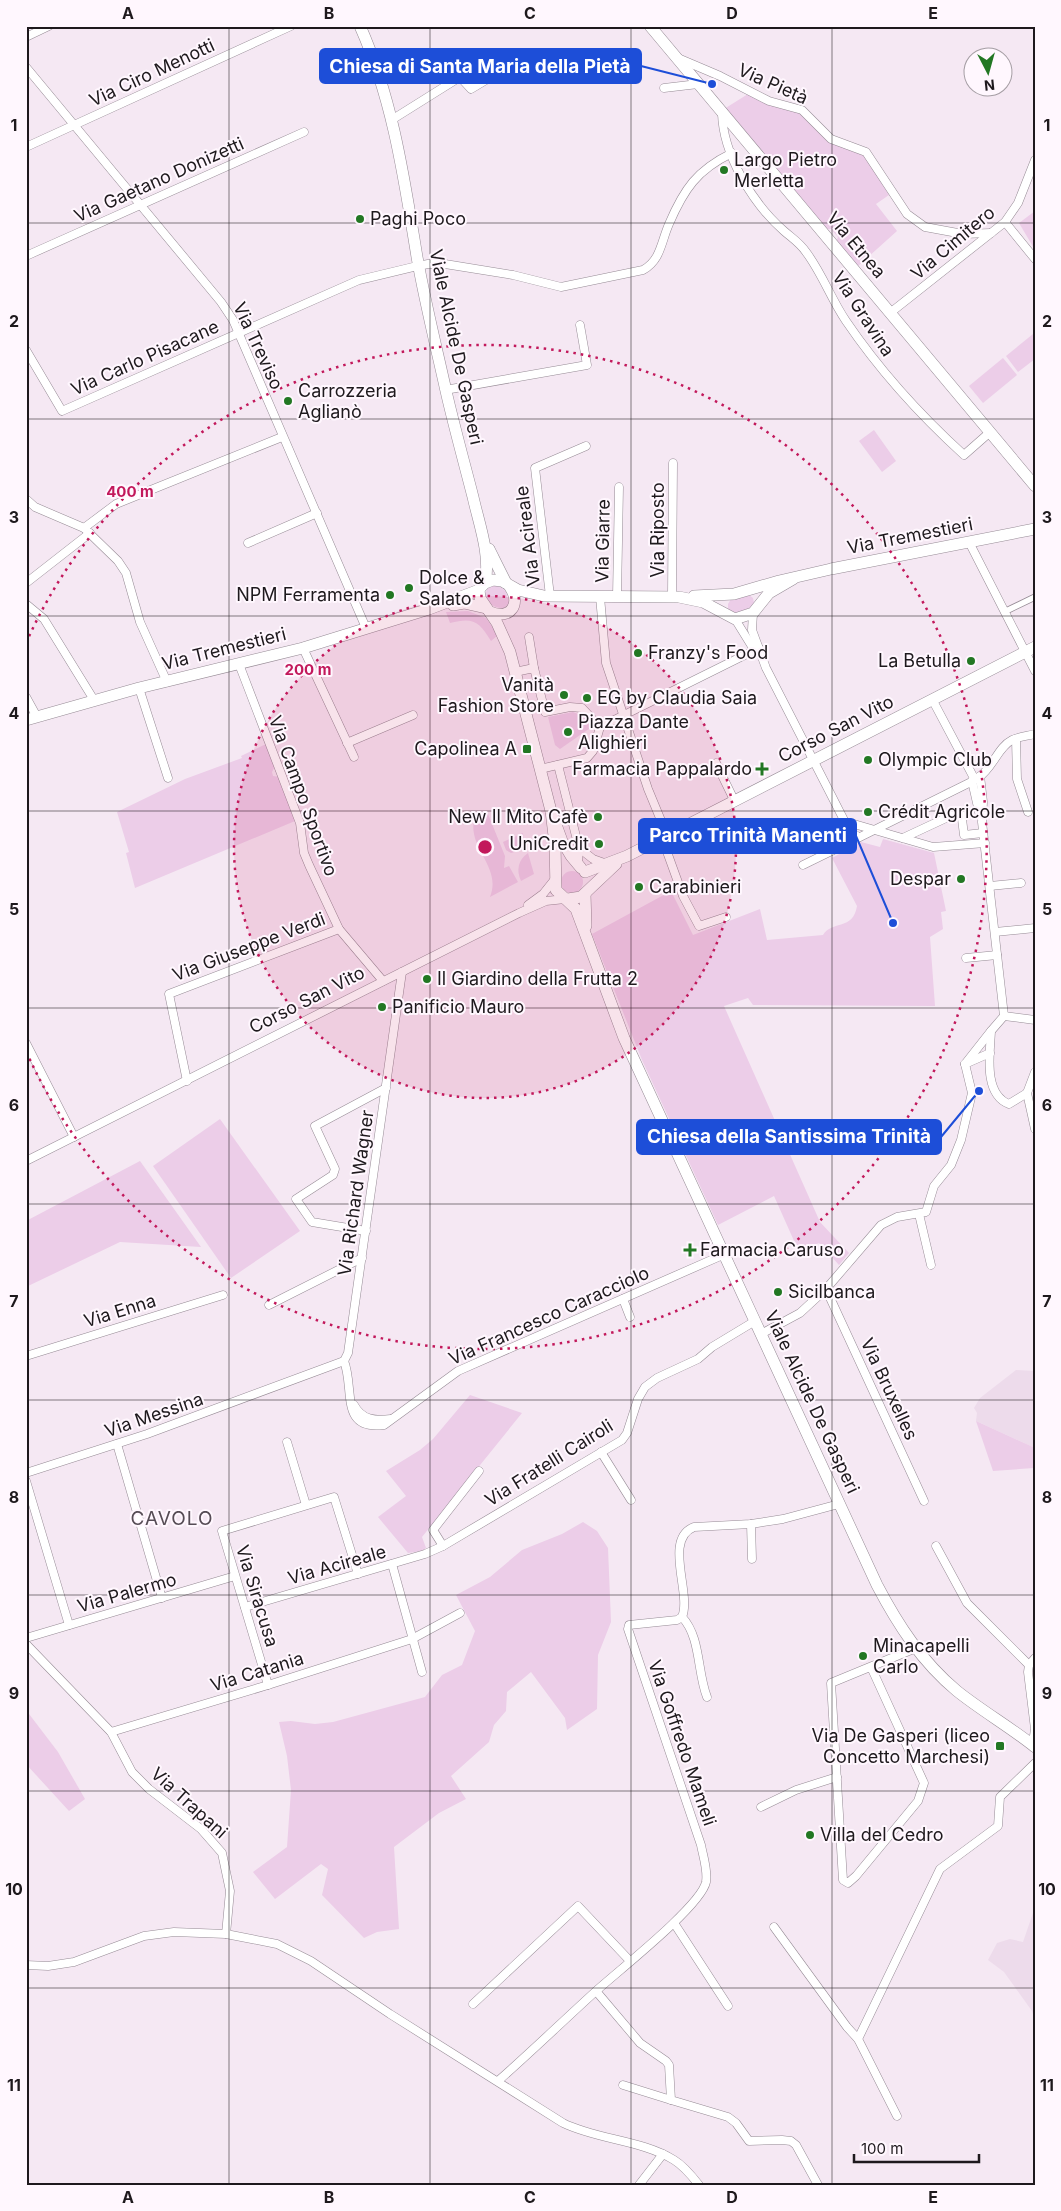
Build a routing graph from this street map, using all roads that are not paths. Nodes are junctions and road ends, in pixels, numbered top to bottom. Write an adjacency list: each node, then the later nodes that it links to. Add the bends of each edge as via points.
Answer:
1 (50, 26): 5 (street)
2 (291, 26): 13 (street, Via Ciro Menotti)
3 (360, 26): 12 (main road, Viale Alcide De Gasperi)
4 (650, 26): 6 (main road, Via Etnea)
5 (26, 37)
6 (676, 58): 9 (main road, Via Etnea); 20 (street, Via Pietà, via 720,76 769,102 802,110 831,138 866,152 907,214 925,227 963,234)
7 (26, 67): 13 (street, Via Treviso)
8 (496, 74): 12 (street, via 471,89 460,77)
9 (698, 84): 10 (street); 11 (main road, Via Etnea)
10 (664, 88)
11 (722, 113): 16 (street, via 723,128); 24 (main road, Via Etnea)
12 (393, 119): 23 (main road, Viale Alcide De Gasperi)
13 (73, 126): 15 (street, Via Ciro Menotti); 18 (street, Via Treviso)
14 (304, 132): 18 (street, Via Gaetano Donizetti)
15 (26, 147)
16 (732, 153): 23 (street, Via Carlo Pisacane, via 712,162 687,188 668,224 656,260 643,270 561,287 445,264); 29 (street, Via Gravina, via 748,190 808,253 845,320 875,362 915,407 964,455)
17 (1035, 160): 19 (street, Via Cimitero, via 1018,203)
18 (140, 206): 21 (street, Via Gaetano Donizetti); 26 (street, Via Treviso, via 221,302)
19 (1005, 222): 20 (street, Via Cimitero); 22 (street)
20 (991, 233): 24 (street, Via Cimitero)
21 (26, 256)
22 (1035, 259)
23 (419, 266): 26 (street, Via Carlo Pisacane, via 359,280); 28 (main road, Viale Alcide De Gasperi)
24 (890, 313): 29 (main road, Via Etnea)
25 (580, 324): 28 (street, via 587,365)
26 (239, 333): 27 (street, Via Carlo Pisacane, via 62,411); 30 (street, Via Treviso)
27 (26, 350)
28 (446, 390): 39 (main road, Viale Alcide De Gasperi)
29 (989, 433): 33 (main road, Via Etnea)
30 (282, 437): 36 (street, Via Treviso); 38 (street, via 116,504)
31 (586, 446): 47 (street, Via Acireale, via 535,468)
32 (673, 463): 50 (street, Via Riposto)
33 (1035, 486)
34 (619, 487): 49 (street, Via Giarre)
35 (26, 499): 38 (street)
36 (318, 513): 41 (street); 59 (street, Via Treviso)
37 (1035, 528): 40 (main road, Via Tremestieri)
38 (87, 530): 43 (street); 69 (street, via 126,573 140,622)
39 (481, 531): 44 (main road); 45 (main road, via 487,564)
40 (969, 542): 42 (main road, Via Tremestieri); 57 (street)
41 (248, 543)
42 (793, 579): 46 (main road); 55 (main road, via 776,588)
43 (26, 583)
44 (508, 585): 45 (main road, via 493,580); 47 (main road); 54 (main road, via 514,593)
45 (482, 586): 53 (main road); 56 (main road, via 480,598)
46 (738, 593): 50 (main road); 55 (main road, via 756,593 759,600); 58 (main road, via 726,602 726,611)
47 (547, 596): 48 (main road); 54 (main road, via 528,599)
48 (600, 596): 49 (main road); 75 (street, via 606,662)
49 (617, 597): 50 (main road)
50 (676, 597): 58 (main road, via 703,602)
51 (1035, 597): 57 (street)
52 (26, 604): 73 (street, via 44,619)
53 (429, 609): 56 (main road, via 464,603); 59 (main road, Via Tremestieri)
54 (512, 609): 56 (main road, via 502,614); 64 (main road, via 507,626)
55 (756, 609): 58 (main road); 62 (street, via 752,630)
56 (488, 610): 64 (main road)
57 (1004, 612): 63 (street)
58 (732, 617): 62 (street)
59 (366, 628): 61 (main road, Via Tremestieri)
60 (529, 637): 66 (street)
61 (303, 648): 65 (main road, Via Tremestieri); 80 (street)
62 (757, 649): 75 (street); 82 (street)
63 (1030, 650): 67 (street); 72 (main road, Corso San Vito)
64 (510, 652): 68 (main road)
65 (239, 664): 69 (main road, Via Tremestieri); 114 (street, Via Campo Sportivo, via 300,823 304,852)
66 (534, 668): 68 (street); 77 (street, via 545,712 582,708)
67 (1035, 671)
68 (515, 672): 85 (main road)
69 (167, 682): 70 (main road, Via Tremestieri)
70 (139, 688): 73 (main road, Via Tremestieri); 86 (street)
71 (26, 697): 76 (street)
72 (932, 699): 82 (main road, Corso San Vito); 87 (street)
73 (94, 700): 76 (main road, Via Tremestieri)
74 (413, 715): 80 (street)
75 (624, 716): 77 (street); 95 (street)
76 (32, 718)
77 (603, 726): 84 (street, via 587,758)
78 (1035, 734): 79 (street)
79 (1016, 739): 87 (street, via 1006,744 994,763); 90 (street, via 1017,779)
80 (348, 744): 81 (street)
81 (354, 757)
82 (813, 760): 88 (main road, Corso San Vito); 91 (street)
83 (716, 763): 88 (street)
84 (558, 765): 85 (street); 100 (street)
85 (540, 770): 89 (main road)
86 (168, 778)
87 (976, 779): 92 (street); 93 (street)
88 (734, 800): 95 (main road, Corso San Vito)
89 (551, 811): 105 (main road, via 562,841); 106 (main road)
90 (1028, 812)
91 (847, 826): 92 (street); 97 (street, via 844,838); 97 (street, via 859,831); 101 (street)
92 (876, 830): 96 (street); 97 (street)
93 (983, 832): 94 (street); 98 (street)
94 (964, 834): 96 (street, via 961,811); 99 (street)
95 (665, 836): 102 (main road, Corso San Vito); 112 (street, via 683,896 699,926)
96 (903, 838): 99 (street, via 933,847)
97 (854, 840): 101 (street)
98 (985, 843): 99 (street); 108 (street)
99 (965, 845)
100 (579, 848): 103 (street, via 593,859); 105 (street)
101 (831, 852): 104 (street)
102 (627, 856): 103 (main road); 109 (main road)
103 (607, 864): 105 (main road)
104 (803, 866)
105 (581, 868): 106 (main road, via 566,866); 109 (main road, via 589,882)
106 (555, 877): 110 (main road, via 557,892); 111 (street, via 543,894)
107 (1021, 883): 108 (street)
108 (990, 886): 115 (street)
109 (586, 892): 110 (main road, via 576,899); 116 (main road, via 584,906)
110 (566, 899): 111 (street, via 546,901); 116 (main road, via 576,909)
111 (519, 913): 119 (street, Corso San Vito)
112 (726, 917)
113 (1035, 928): 115 (street)
114 (339, 929): 120 (street, Via Campo Sportivo); 128 (street, Via Giuseppe Verdi, via 169,994)
115 (995, 932): 117 (street)
116 (590, 945): 136 (main road, Viale Alcide De Gasperi, via 624,1038)
117 (997, 955): 118 (street); 121 (street)
118 (966, 958)
119 (402, 972): 120 (street, Corso San Vito); 129 (street, Via Richard Wagner)
120 (383, 981): 128 (street, Corso San Vito)
121 (1004, 1016): 122 (street); 123 (street)
122 (1035, 1020)
123 (991, 1031): 125 (street); 126 (street)
124 (26, 1043): 132 (street)
125 (990, 1053): 126 (street); 130 (street, via 992,1086 1004,1102 1009,1104)
126 (964, 1064): 134 (street, via 972,1093 961,1140 951,1165 934,1186 926,1212)
127 (1035, 1072): 130 (street)
128 (187, 1081): 132 (street, Corso San Vito)
129 (386, 1088): 135 (street, Via Richard Wagner); 135 (street, via 315,1126 335,1169 333,1175 296,1199 312,1222)
130 (1027, 1093): 131 (street)
131 (1035, 1128)
132 (74, 1137): 133 (street, Corso San Vito)
133 (26, 1161)
134 (919, 1214): 138 (street); 139 (street, via 897,1217 881,1225)
135 (366, 1231): 137 (street, Via Richard Wagner)
136 (725, 1254): 141 (street, Via Francesco Caracciolo); 144 (main road, Viale Alcide De Gasperi)
137 (362, 1258): 142 (street); 147 (street, Via Richard Wagner, via 348,1353)
138 (931, 1265)
139 (826, 1289): 145 (street, via 800,1313); 155 (street, Via Bruxelles)
140 (223, 1295): 146 (street, Via Enna)
141 (623, 1299): 143 (street); 147 (street, Via Francesco Caracciolo, via 458,1371 384,1425 368,1427 360,1423 352,1411)
142 (269, 1305)
143 (630, 1317)
144 (755, 1321): 145 (main road, Viale Alcide De Gasperi); 150 (street, Via Fratelli Cairoli, via 645,1388 627,1433 622,1440)
145 (761, 1334): 156 (main road, Viale Alcide De Gasperi)
146 (26, 1356)
147 (344, 1361): 149 (street, Via Messina)
148 (287, 1442): 157 (street)
149 (117, 1444): 152 (street, Via Messina); 166 (street)
150 (601, 1452): 154 (street); 159 (street, Via Fratelli Cairoli)
151 (480, 1471): 159 (street, via 433,1530)
152 (26, 1473)
153 (26, 1481): 170 (street)
154 (631, 1500)
155 (924, 1501)
156 (839, 1504): 158 (street); 174 (main road, Viale Alcide De Gasperi, via 888,1606)
157 (306, 1505): 164 (street, Via Siracusa, via 334,1497); 165 (street, Via Siracusa, via 222,1531)
158 (751, 1524): 162 (street); 169 (street, via 694,1527 684,1534 680,1549 685,1602)
159 (443, 1546): 161 (street, Via Fratelli Cairoli)
160 (936, 1546): 175 (street, via 967,1603)
161 (409, 1559): 163 (street, Via Acireale)
162 (752, 1559)
163 (392, 1564): 164 (street, Via Acireale); 172 (street)
164 (358, 1574): 167 (street, Via Acireale)
165 (235, 1576): 166 (street, Via Palermo); 167 (street, Via Siracusa)
166 (162, 1598): 170 (street, Via Palermo)
167 (245, 1607): 178 (street, Via Siracusa)
168 (460, 1613): 172 (street, Via Catania)
169 (682, 1617): 179 (street, via 691,1628); 187 (street, Via Goffredo Mameli, via 633,1623 628,1629 706,1866 706,1882 700,1894)
170 (70, 1625): 171 (street, Via Palermo)
171 (26, 1638)
172 (412, 1639): 177 (street); 178 (street, Via Catania)
173 (26, 1644): 181 (street, Via Trapani)
174 (916, 1648): 176 (street); 182 (main road, Viale Alcide De Gasperi, via 957,1690)
175 (1032, 1661): 180 (street, via 1028,1672)
176 (871, 1667): 185 (street, via 830,1683); 185 (street, via 924,1784 918,1801 848,1883 843,1880)
177 (422, 1672)
178 (268, 1685): 181 (street, Via Catania)
179 (707, 1697)
180 (1035, 1729): 182 (street)
181 (111, 1732): 189 (street, Via Trapani, via 132,1772 201,1829 222,1853 230,1891)
182 (1033, 1745)
183 (1035, 1763): 184 (street)
184 (1031, 1770): 195 (street, via 1000,1797 998,1826 940,1869)
185 (837, 1777): 186 (street, via 796,1790)
186 (761, 1807)
187 (674, 1923): 190 (street, Via Goffredo Mameli); 194 (street)
188 (774, 1927): 195 (street)
189 (226, 1934): 191 (street, via 159,1934 74,1962); 196 (street, via 292,1950)
190 (630, 1961): 192 (street, Via Goffredo Mameli); 193 (street, via 578,1906)
191 (26, 1965)
192 (596, 1991): 196 (street, Via Goffredo Mameli); 198 (street, via 640,2043 669,2065)
193 (473, 2004)
194 (728, 2006)
195 (858, 2038): 199 (street)
196 (498, 2081): 200 (street, via 573,2128)
197 (623, 2085): 198 (street)
198 (671, 2100): 201 (street, via 728,2117 749,2141 791,2141)
199 (896, 2116)
200 (663, 2154): 202 (street); 203 (street, via 676,2161)
201 (817, 2183): 204 (street)
202 (639, 2185)
203 (699, 2185)
204 (808, 2185)

